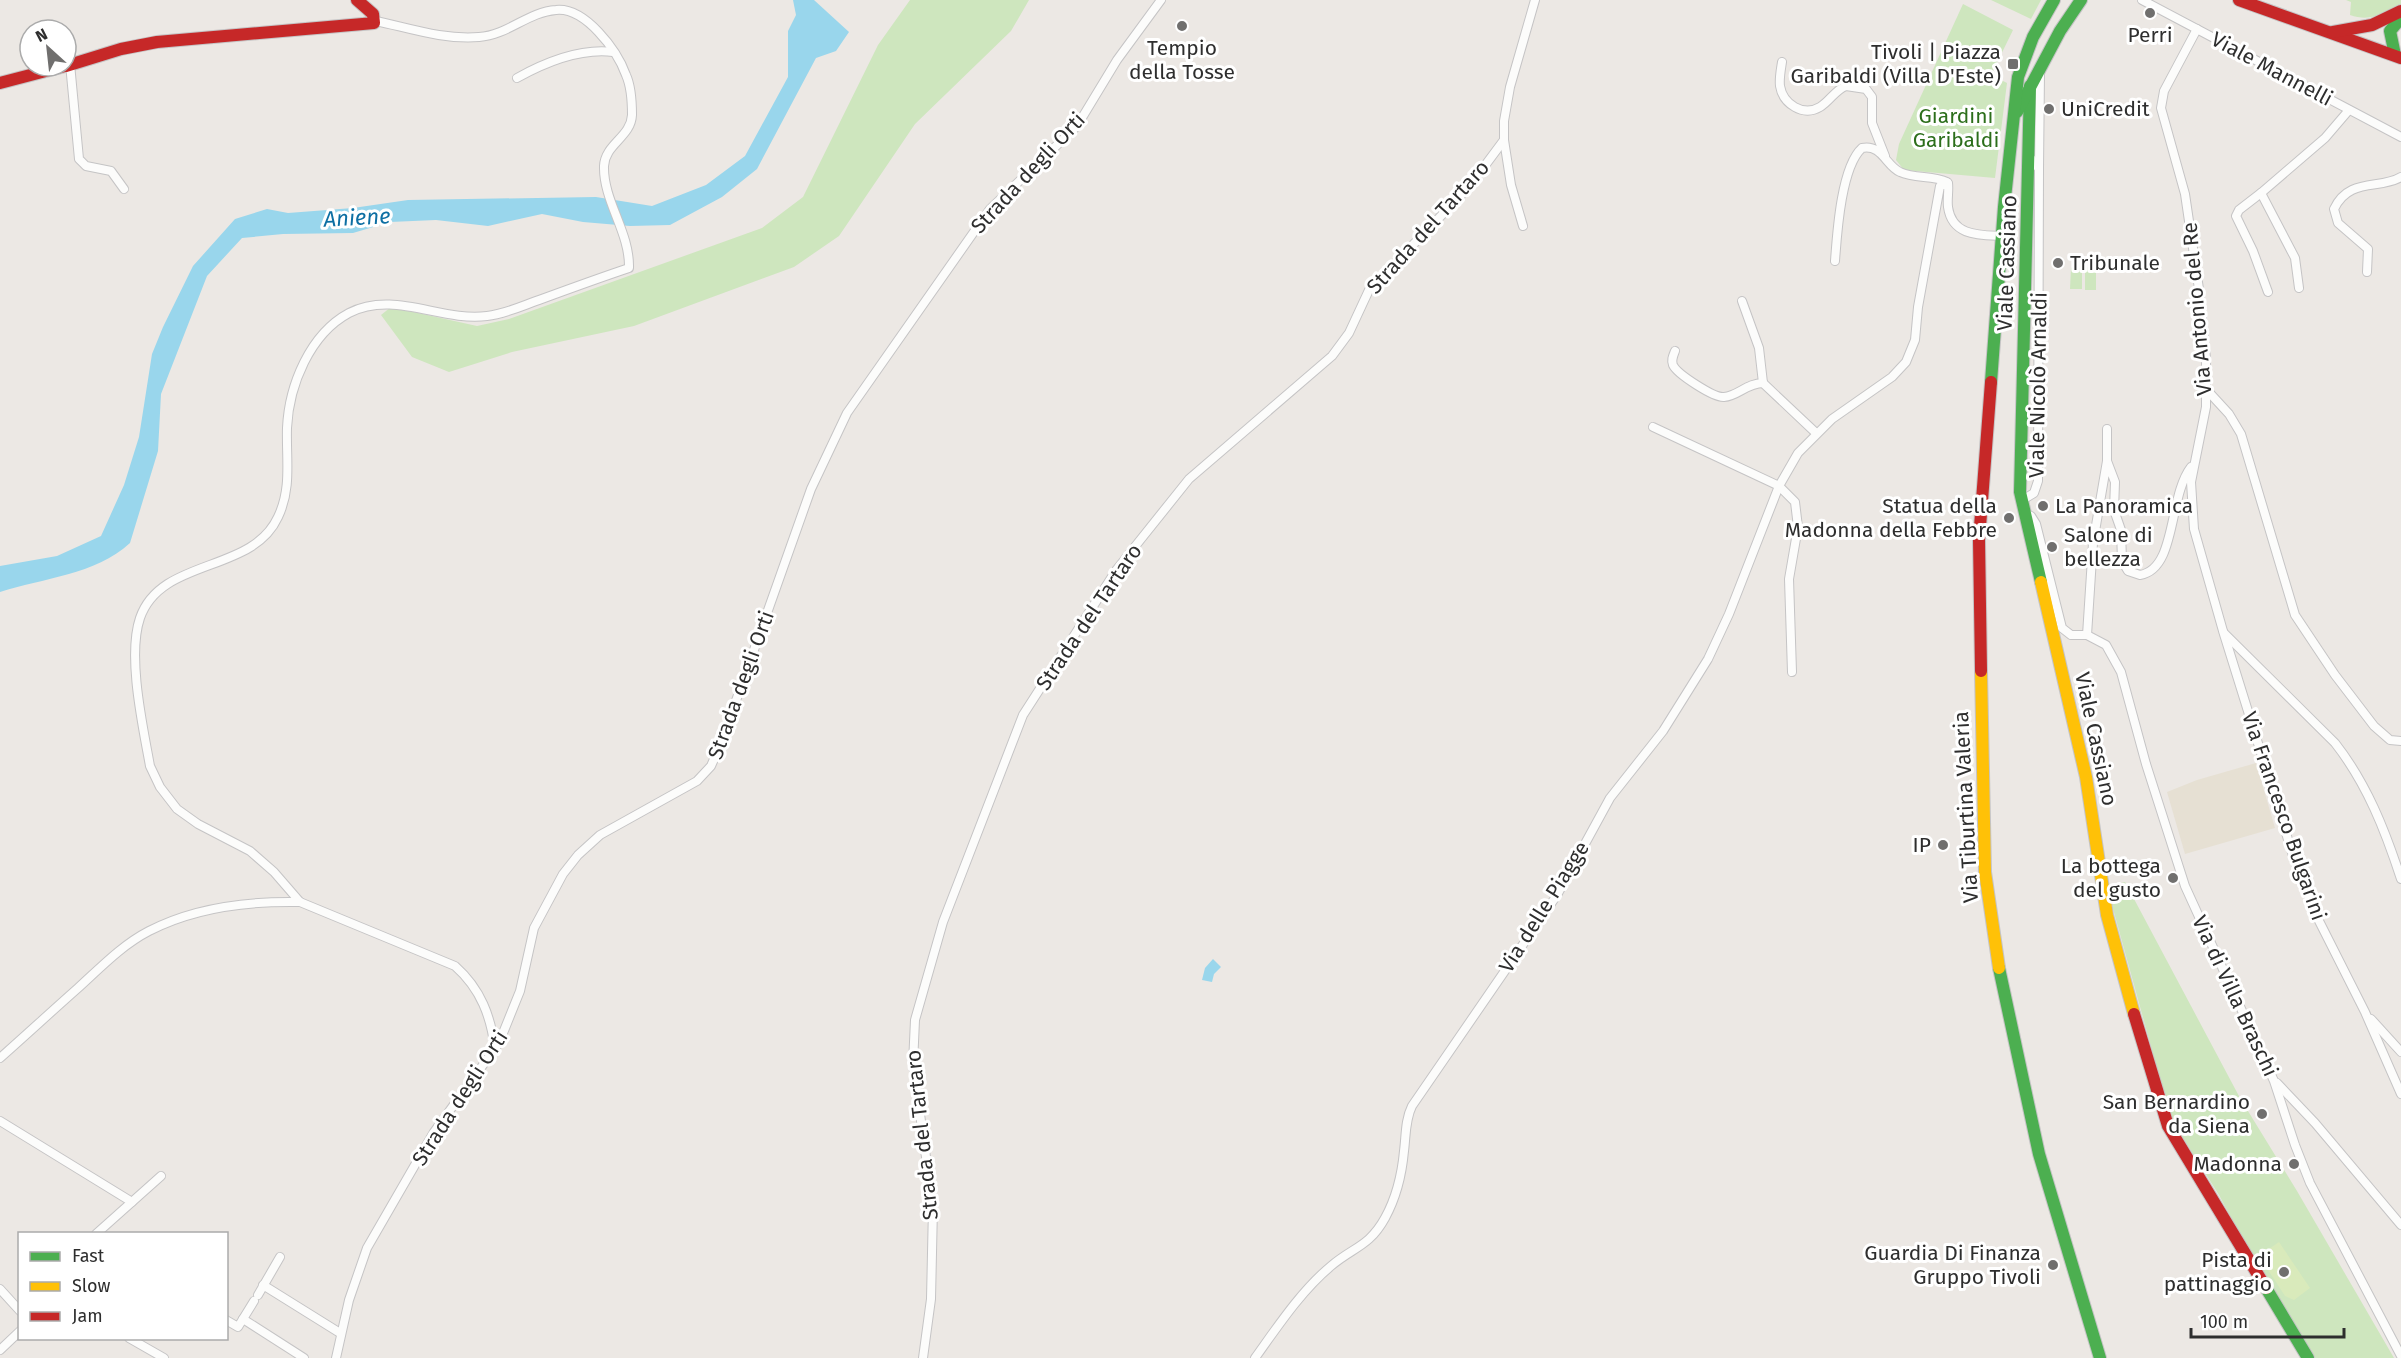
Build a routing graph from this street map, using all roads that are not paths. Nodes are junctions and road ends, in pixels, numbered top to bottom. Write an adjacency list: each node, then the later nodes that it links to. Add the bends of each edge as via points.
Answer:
1 (357, 0): 12 (street, via 372,12)
2 (1161, 0): 63 (street, Strada degli Orti, via 1117,60 1077,126 990,210 847,413 812,489 713,763 685,789 600,835 567,868 536,923 520,991)
3 (1535, 0): 31 (street, Strada del Tartaro, via 1510,87)
4 (2054, 0): 14 (street, Via Tiburtina Valeria)
5 (2074, 0): 10 (street)
6 (2081, 0): 10 (street)
7 (2142, 0): 13 (street, Viale Mannelli)
8 (2239, 0): 16 (street)
9 (2401, 11): 16 (street, via 2372,25)
10 (2070, 16): 15 (street)
11 (2401, 18): 19 (street, via 2390,31)
12 (375, 21): 18 (street, via 438,34 479,37 504,32 545,12 564,10 586,20); 20 (street, via 364,26 157,42)
13 (2197, 29): 28 (street, Viale Mannelli); 48 (street, Via Antonio del Re, via 2164,91 2161,108 2185,194 2199,289)
14 (2036, 30): 15 (street, via 2049,34); 17 (street, Via Tiburtina Valeria)
15 (2060, 31): 22 (street)
16 (2333, 32): 19 (street)
17 (2030, 44): 27 (street, Viale Cassiano); 29 (street, Via Tiburtina Valeria, via 2018,77)
18 (612, 52): 25 (street, via 591,52 547,63); 61 (street, via 628,80 632,117 605,160 605,176 629,268 490,316 461,316 378,304 336,321 314,346 295,387 288,419 287,487 273,526 241,553 165,586 144,610 137,628 135,655 149,759 156,781 182,813 250,851)
19 (2398, 56)
20 (78, 62)
21 (1782, 62): 32 (street, via 1781,91 1791,104 1804,111 1819,108 1846,86 1866,89 1872,97 1872,123)
22 (2040, 66): 27 (street); 34 (street, Viale Nicolò Arnaldi)
23 (19, 78): 26 (street)
24 (69, 78): 37 (street, via 79,159 86,166 111,171)
25 (517, 78)
26 (0, 83)
27 (2030, 85): 29 (street); 33 (street, Viale Cassiano)
28 (2349, 110): 30 (street, Viale Mannelli); 38 (street, via 2325,138)
29 (2013, 121): 40 (street, Via Tiburtina Valeria)
30 (2401, 137)
31 (1504, 140): 39 (street); 87 (street, Strada del Tartaro, via 1466,191 1369,290 1349,333 1332,356 1201,467 1174,497 1117,569 1023,715 943,922 915,1020 913,1064 933,1206 931,1299)
32 (1885, 156): 36 (street, via 1900,172); 41 (street, via 1865,147 1853,160 1837,225)
33 (2030, 157): 34 (street); 55 (street, Viale Cassiano, via 2019,482)
34 (2039, 169): 55 (street, Viale Nicolò Arnaldi, via 2038,481)
35 (2401, 177): 42 (street, via 2391,183 2369,183 2341,198 2334,209 2338,224 2368,249)
36 (1947, 182): 40 (street, via 1948,211 1958,227); 51 (street, Via delle Piagge, via 1939,188 1911,354 1896,374 1857,399)
37 (124, 189)
38 (2261, 193): 43 (street, via 2295,258); 44 (street, via 2236,216)
39 (1523, 226)
40 (2001, 238): 89 (street, Via Tiburtina Valeria, via 1978,552 1985,872 2003,990 2027,1106)
41 (1835, 261)
42 (2367, 272)
43 (2299, 288)
44 (2268, 292)
45 (1742, 301): 47 (street, via 1759,348)
46 (1675, 351): 47 (street, via 1672,359 1676,370 1717,396)
47 (1763, 383): 51 (street)
48 (2206, 389): 53 (street, Via Antonio del Re); 59 (street, via 2241,434 2298,620 2374,726 2390,740)
49 (1653, 427): 54 (street)
50 (2107, 429): 52 (street)
51 (1816, 433): 54 (street, Via delle Piagge, via 1798,453)
52 (2107, 461): 53 (street, via 2115,482 2114,510 2121,534 2122,561 2128,571 2140,575 2155,570 2164,556 2181,484); 57 (street, via 2093,543)
53 (2193, 464): 56 (street, Via Antonio del Re, via 2190,495 2194,529)
54 (1779, 486): 58 (street, via 1793,498 1799,519 1788,579); 88 (street, Via delle Piagge, via 1729,614 1703,668 1663,731 1610,798 1557,895 1412,1106 1398,1185 1382,1224 1357,1251 1330,1266 1291,1307)
55 (2022, 507): 57 (street, Via di Villa Braschi, via 2036,524 2062,628 2071,635); 90 (street, Viale Cassiano, via 2086,777 2107,915 2160,1105 2190,1164)
56 (2223, 631): 60 (street, via 2335,743 2349,762 2382,825); 62 (street, Via Francesco Bulgarini, via 2295,861 2315,913)
57 (2087, 635): 66 (street, Via di Villa Braschi, via 2106,645 2121,672 2185,886)
58 (1792, 672)
59 (2401, 741)
60 (2401, 879)
61 (300, 902): 63 (street, via 455,966 484,1003); 65 (street, via 217,908 150,930 119,950)
62 (2365, 1012): 64 (street); 67 (street, Via Francesco Bulgarini)
63 (495, 1049): 79 (street, Strada degli Orti, via 436,1129 374,1235)
64 (2401, 1052)
65 (0, 1058)
66 (2274, 1081): 71 (street); 83 (street, Via di Villa Braschi, via 2310,1183)
67 (2401, 1094)
68 (0, 1121): 70 (street)
69 (161, 1176): 70 (street)
70 (132, 1202): 72 (street)
71 (2401, 1225)
72 (97, 1232)
73 (280, 1257): 74 (street)
74 (263, 1285): 77 (street); 79 (street)
75 (0, 1289): 76 (street)
76 (18, 1309)
77 (243, 1319): 78 (street, via 238,1327); 85 (street)
78 (228, 1321)
79 (340, 1332): 86 (street, Strada degli Orti)
80 (18, 1333): 82 (street)
81 (132, 1340): 84 (street)
82 (0, 1350)
83 (2401, 1356)
84 (164, 1358)
85 (304, 1358)
86 (336, 1358)
87 (923, 1358)
88 (1255, 1358)
89 (2100, 1358)
90 (2308, 1358)

